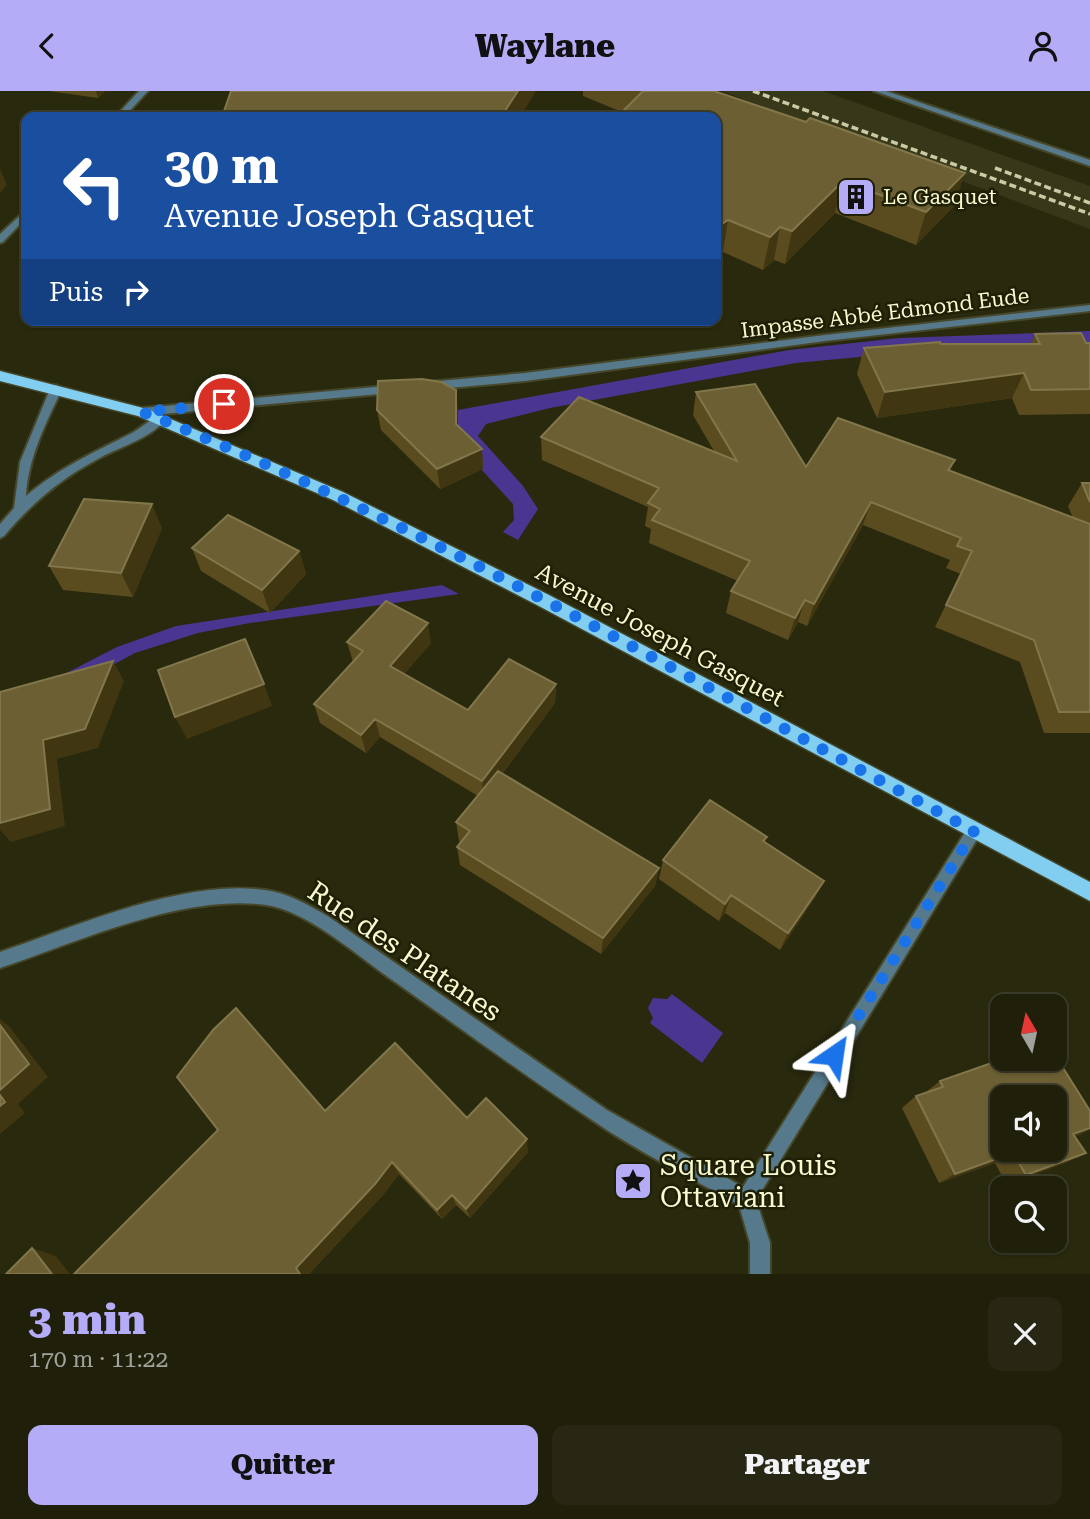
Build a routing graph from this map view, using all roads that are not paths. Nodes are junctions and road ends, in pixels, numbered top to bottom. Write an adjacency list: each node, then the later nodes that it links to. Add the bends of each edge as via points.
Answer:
1 (144, 91): 3 (street)
2 (878, 91): 4 (street)
3 (124, 112)
4 (1090, 163)
5 (21, 218): 6 (street)
6 (0, 240)
7 (1090, 308): 10 (street, Impasse Abbé Edmond Eude, via 525,377)
8 (0, 376): 9 (main road, Avenue Joseph Gasquet)
9 (55, 389): 10 (main road, Avenue Joseph Gasquet); 12 (street, via 28,450)
10 (142, 412): 11 (main road, Avenue Joseph Gasquet)
11 (160, 419): 12 (street, via 137,437 80,463); 15 (main road, Avenue Joseph Gasquet, via 338,496)
12 (17, 511): 13 (street); 14 (street)
13 (0, 512)
14 (0, 533)
15 (974, 831): 16 (main road, Avenue Joseph Gasquet); 18 (street)
16 (1090, 892)
17 (0, 960): 18 (street, Rue des Platanes, via 162,908 206,899 265,897 284,902 341,934 601,1116)
18 (746, 1199): 19 (street, via 760,1243)
19 (760, 1274)

